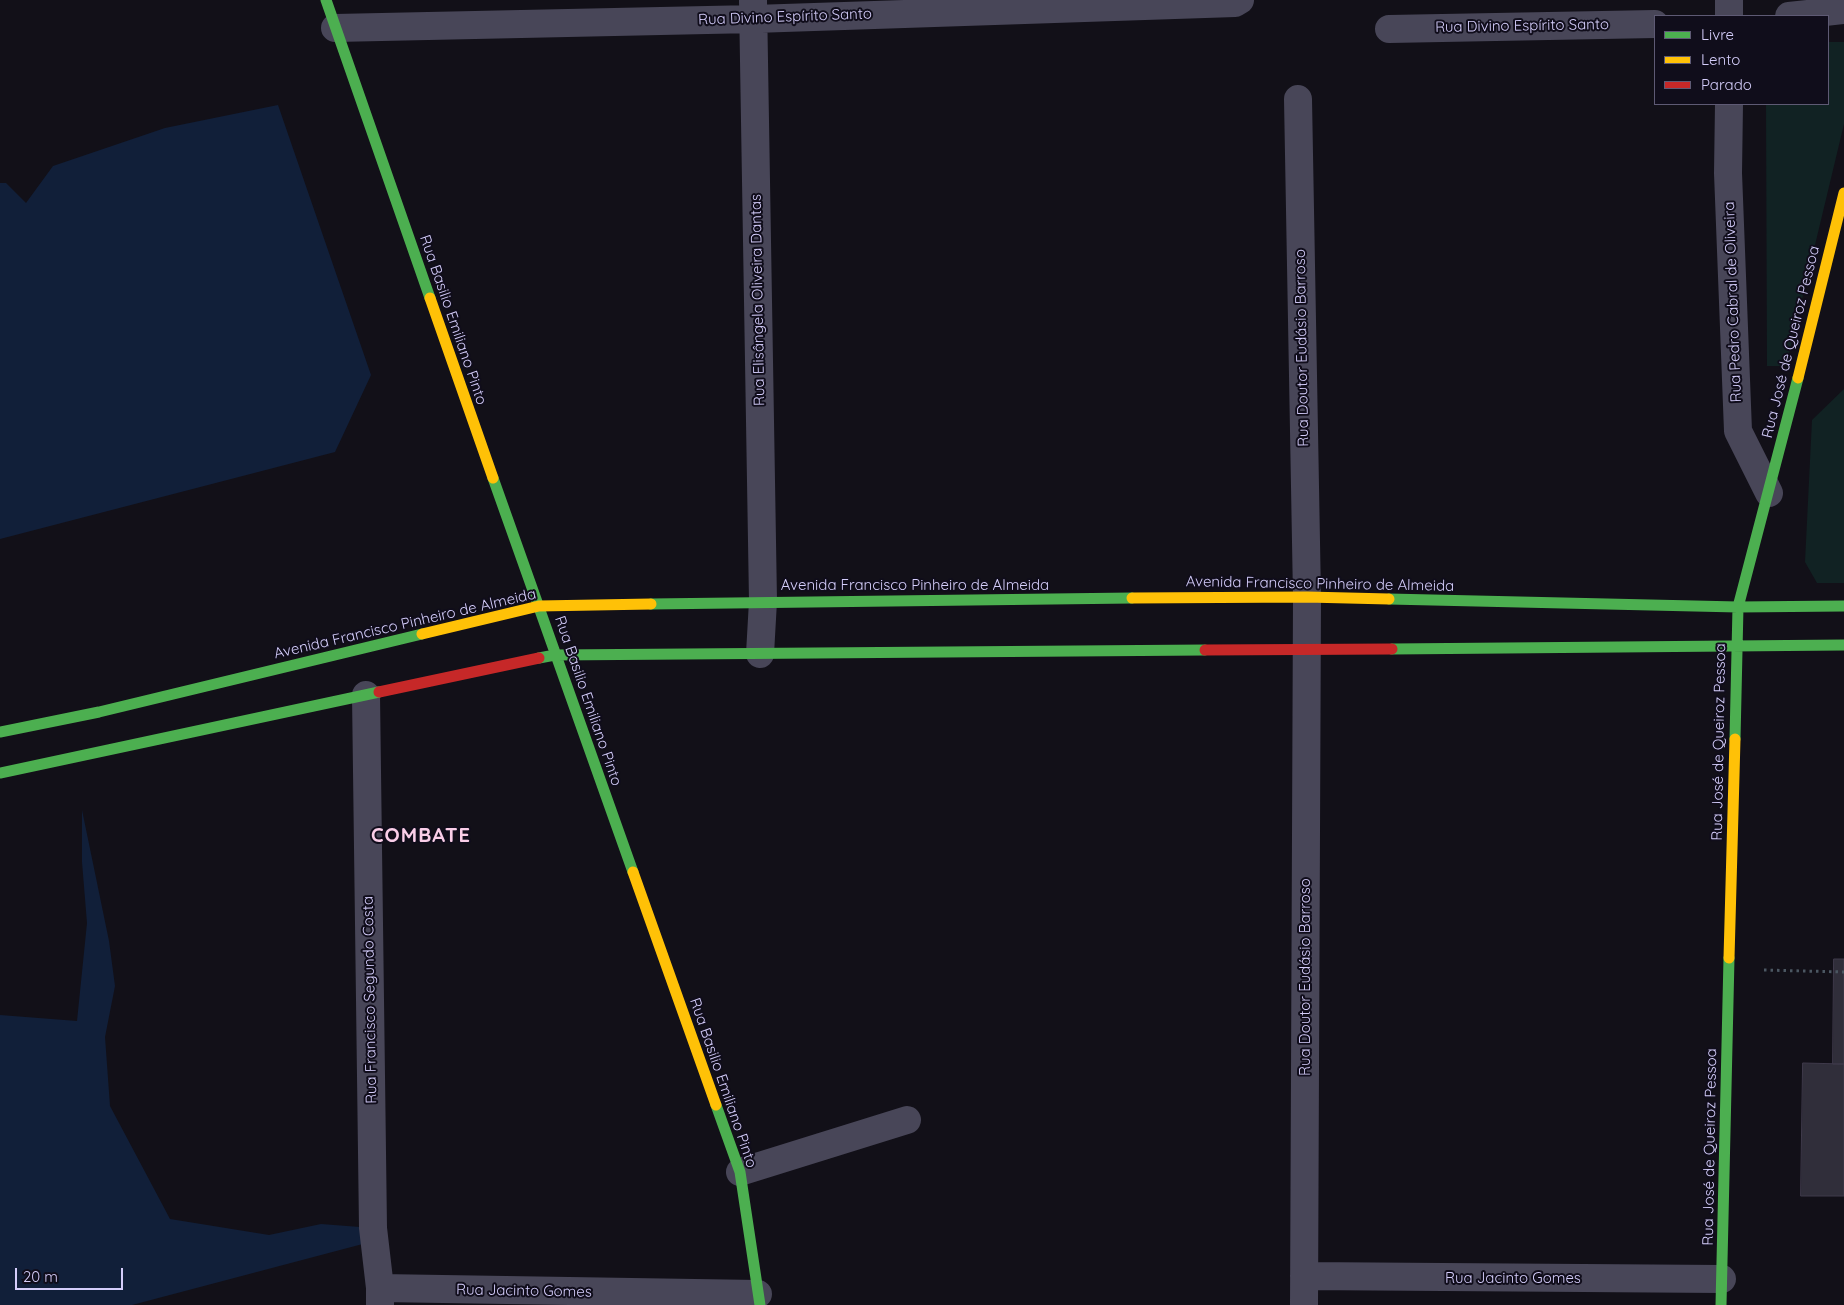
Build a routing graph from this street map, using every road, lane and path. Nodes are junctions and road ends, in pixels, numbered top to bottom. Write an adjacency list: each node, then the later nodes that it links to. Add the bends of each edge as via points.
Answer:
1 (326, 0): 9 (main road, Rua Basilio Emiliano Pinto)
2 (1729, 0): 6 (street)
3 (1238, 2): 4 (street, Rua Divino Espírito Santo)
4 (754, 9): 9 (street, Rua Divino Espírito Santo); 16 (street, Rua Elisângela Oliveira Dantas)
5 (1844, 10): 7 (street)
6 (1729, 15)
7 (1798, 15)
8 (1654, 24): 10 (street, Rua Divino Espírito Santo)
9 (335, 28): 17 (main road, Rua Basilio Emiliano Pinto)
10 (1389, 28)
11 (1298, 99): 15 (street, Rua Doutor Eudásio Barroso)
12 (1729, 105): 14 (street, Rua Pedro Cabral de Oliveira, via 1728,173 1738,431)
13 (1844, 193): 14 (main road, Rua José de Queiroz Pessoa)
14 (1769, 493): 19 (main road, Rua José de Queiroz Pessoa)
15 (1307, 597): 16 (main road, Avenida Francisco Pinheiro de Almeida); 19 (main road, Avenida Francisco Pinheiro de Almeida); 22 (street, Rua Doutor Eudásio Barroso)
16 (763, 601): 17 (main road, Avenida Francisco Pinheiro de Almeida); 23 (street, Rua Elisângela Oliveira Dantas)
17 (539, 606): 24 (main road, Rua Basilio Emiliano Pinto); 26 (main road, Avenida Francisco Pinheiro de Almeida, via 215,689)
18 (1844, 606): 19 (main road, Avenida Francisco Pinheiro de Almeida)
19 (1738, 607): 20 (main road, Rua José de Queiroz Pessoa)
20 (1736, 645): 21 (main road); 22 (main road); 33 (main road, Rua José de Queiroz Pessoa)
21 (1844, 645)
22 (1306, 649): 23 (main road); 32 (street, Rua Doutor Eudásio Barroso)
23 (760, 654): 24 (main road)
24 (555, 655): 25 (main road); 31 (main road, Rua Basilio Emiliano Pinto)
25 (366, 695): 27 (main road, via 221,722); 34 (street, Rua Francisco Segundo Costa, via 373,1228)
26 (0, 732)
27 (0, 773)
28 (1764, 970): 29 (path)
29 (1844, 972)
30 (907, 1120): 31 (street)
31 (740, 1172): 35 (main road, Rua Basilio Emiliano Pinto)
32 (1304, 1276): 33 (street, Rua Jacinto Gomes); 36 (street, Rua Doutor Eudásio Barroso)
33 (1722, 1292)
34 (380, 1297): 35 (street, Rua Jacinto Gomes)
35 (759, 1300)
36 (1304, 1305)

